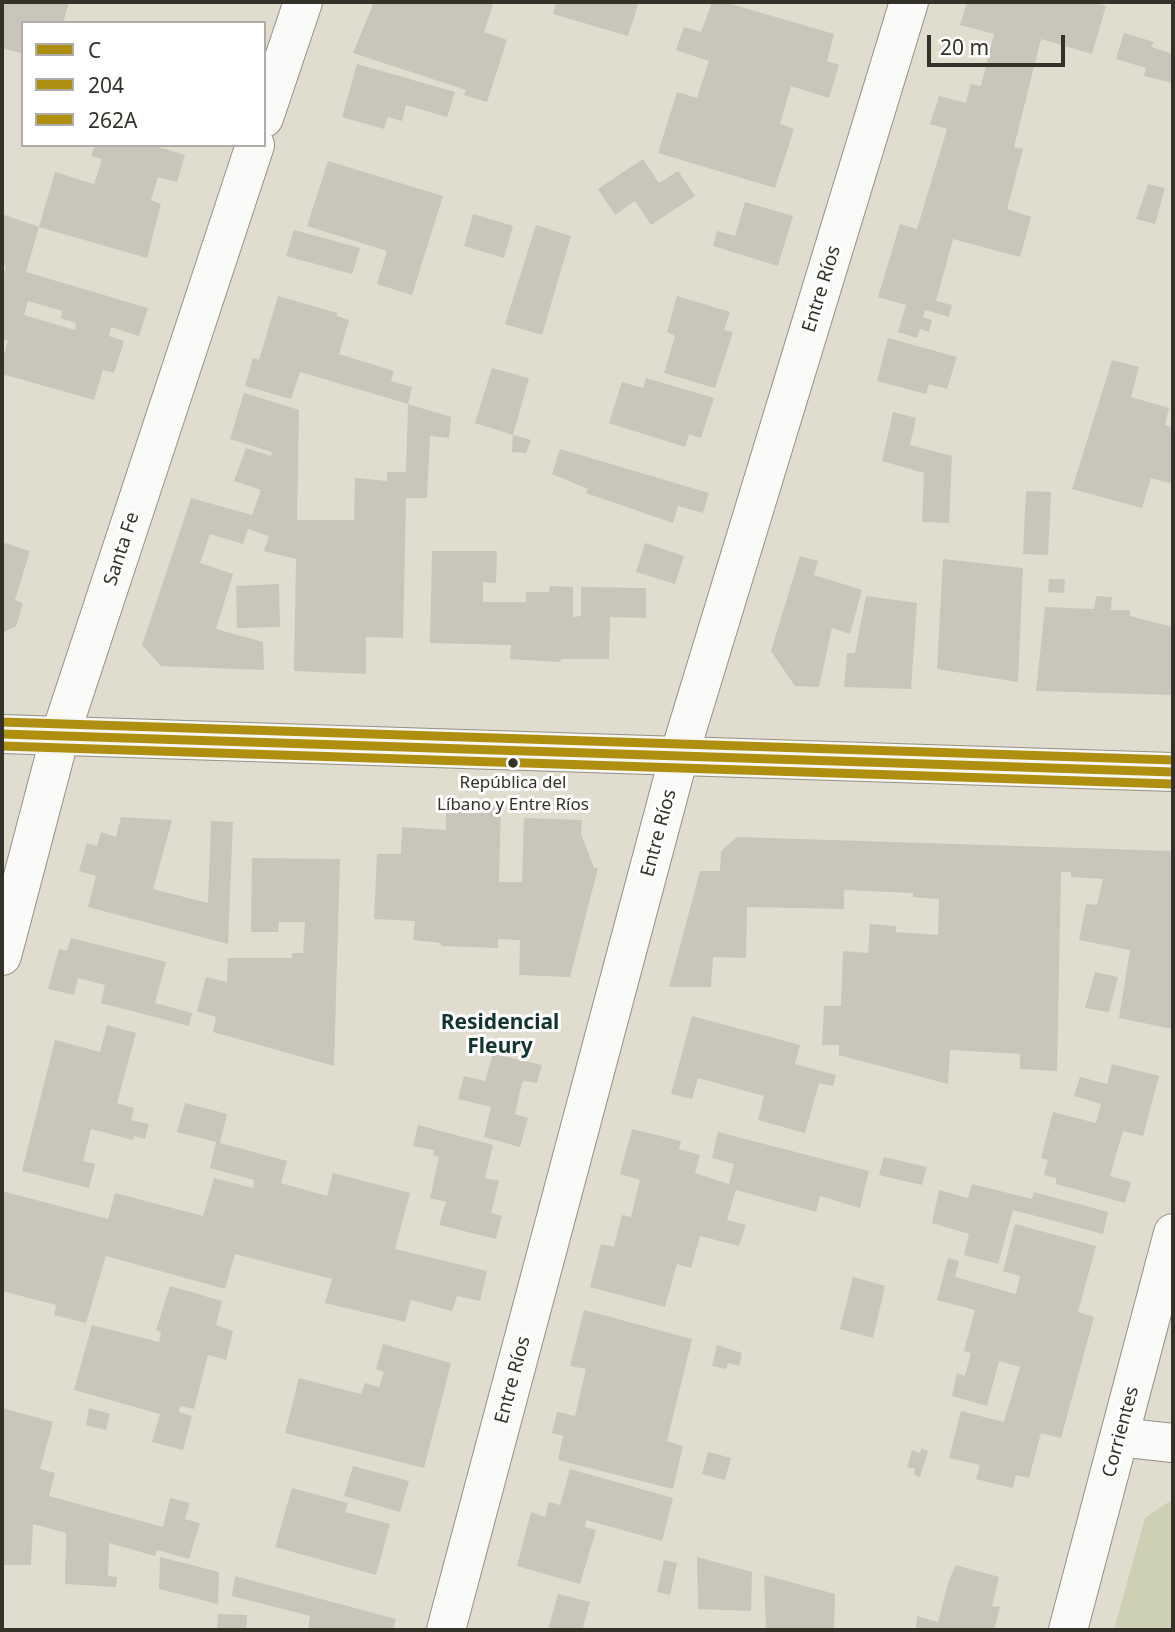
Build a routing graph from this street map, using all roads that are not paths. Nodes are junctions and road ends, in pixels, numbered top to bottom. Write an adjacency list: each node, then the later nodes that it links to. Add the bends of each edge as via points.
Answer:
1 (303, 2): 3 (street)
2 (909, 2): 7 (street, Entre Ríos)
3 (266, 112)
4 (254, 147): 6 (street, Santa Fe)
5 (2, 734): 6 (main road)
6 (60, 736): 7 (main road); 9 (street, Santa Fe)
7 (680, 757): 8 (main road); 13 (street, Entre Ríos)
8 (1173, 772)
9 (2, 956)
10 (1173, 1233): 11 (street, Corrientes)
11 (1119, 1437): 12 (street); 14 (street, Corrientes)
12 (1173, 1443)
13 (446, 1630)
14 (1068, 1630)

